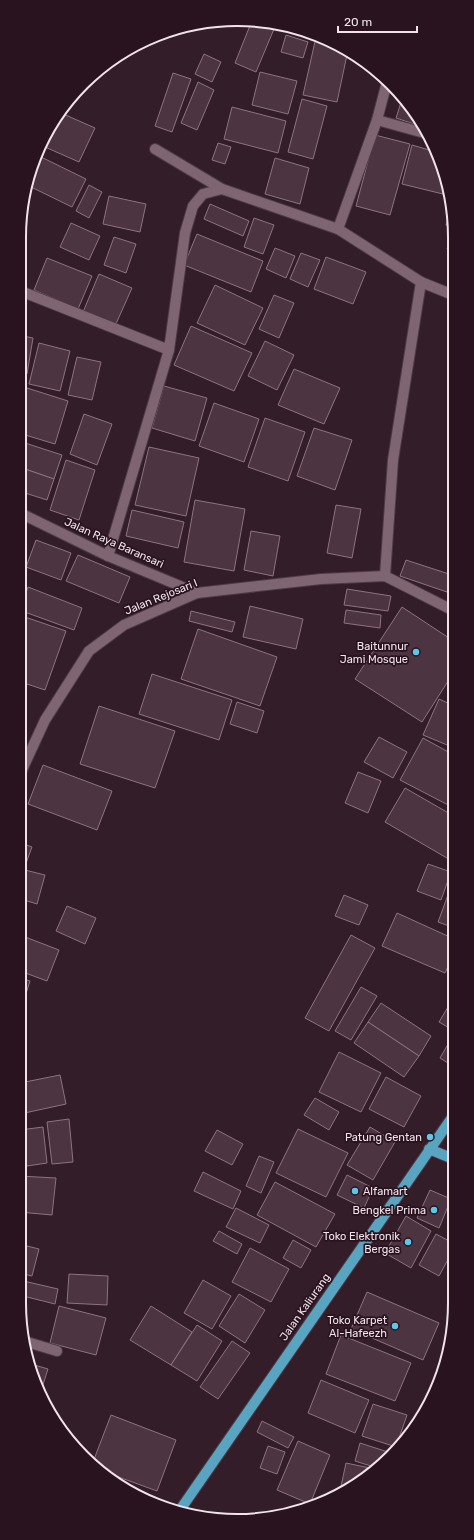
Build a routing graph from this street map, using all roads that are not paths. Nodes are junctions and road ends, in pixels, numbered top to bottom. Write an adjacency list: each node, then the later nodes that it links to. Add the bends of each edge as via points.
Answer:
1 (386, 88): 2 (street)
2 (377, 120): 3 (street); 6 (street)
3 (420, 132)
4 (155, 149): 5 (street)
5 (222, 189): 6 (street); 10 (street, via 203,194 193,206 185,233)
6 (338, 229): 7 (street)
7 (421, 282): 9 (street); 13 (street, via 394,460)
8 (26, 293): 10 (street)
9 (448, 293)
10 (169, 350): 12 (street)
11 (26, 516): 12 (street, Jalan Raya Baransari)
12 (108, 556): 14 (street, Jalan Raya Baransari)
13 (385, 576): 14 (street, Jalan Rejosari I, via 321,579); 15 (street, Jalan Rejosari I)
14 (197, 593): 16 (street, Jalan Rejosari I, via 124,625 89,651 45,720)
15 (448, 608)
16 (26, 761)
17 (448, 1123): 18 (main road, Jalan Kaliurang)
18 (429, 1149): 19 (main road); 22 (main road, Jalan Kaliurang)
19 (448, 1157)
20 (30, 1343): 21 (street)
21 (57, 1351)
22 (182, 1507)

